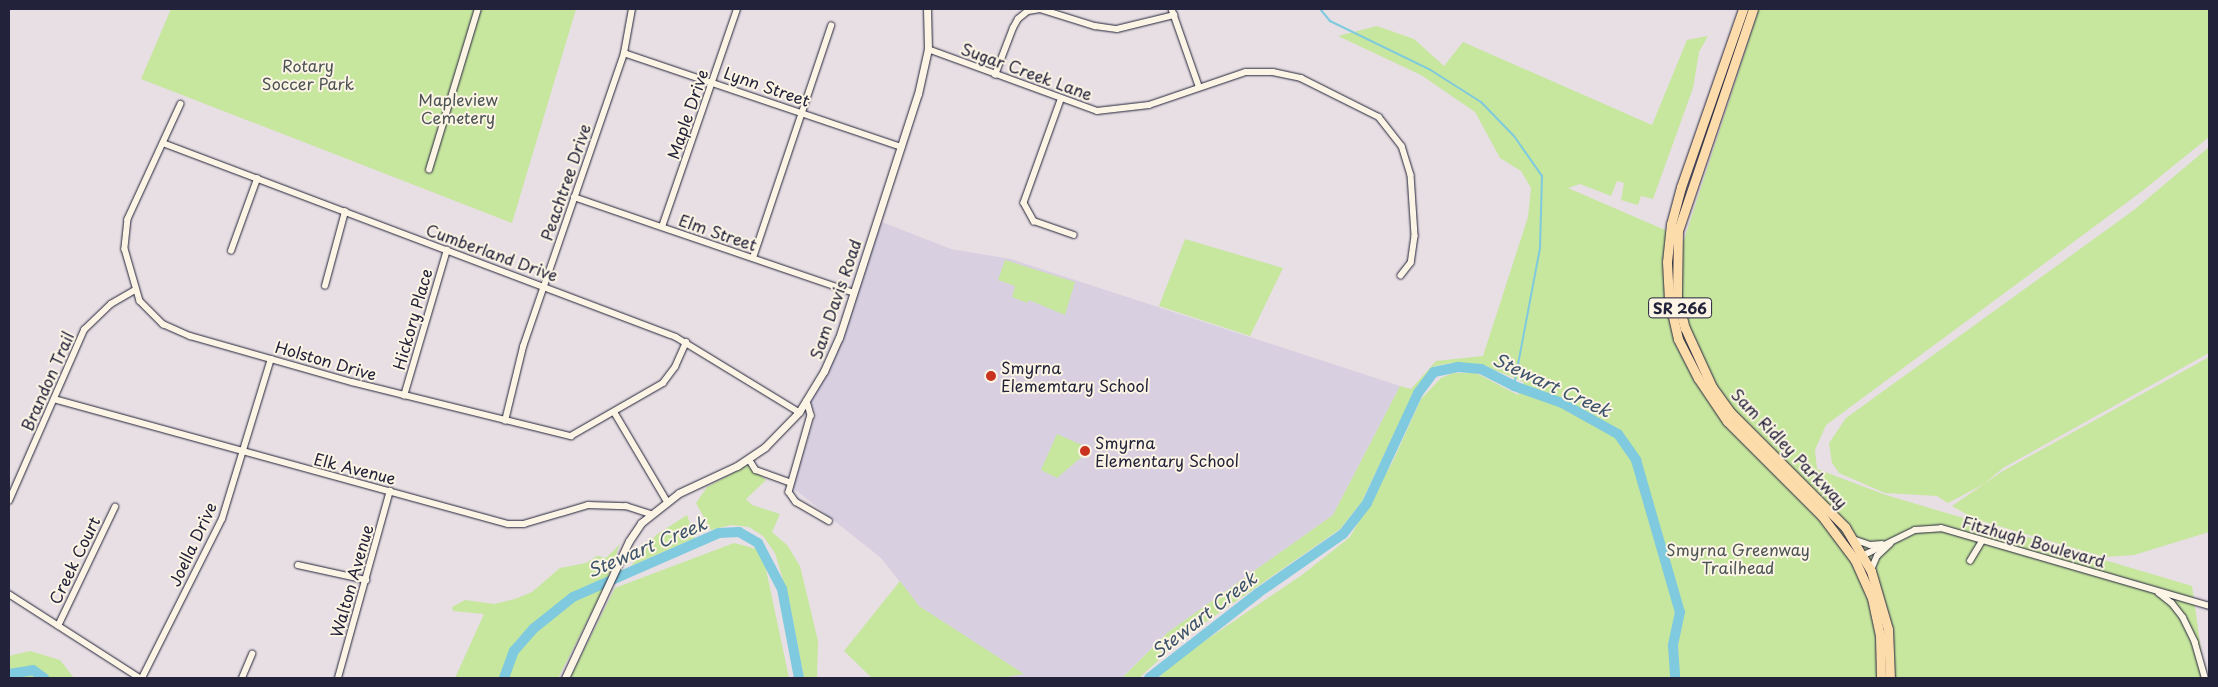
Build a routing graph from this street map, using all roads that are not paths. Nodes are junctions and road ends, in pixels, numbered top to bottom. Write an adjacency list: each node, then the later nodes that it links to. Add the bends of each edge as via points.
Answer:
1 (478, 9): 19 (street)
2 (632, 9): 10 (street, Peachtree Drive)
3 (737, 9): 12 (street, Maple Drive)
4 (927, 9): 9 (street, Sam Davis Road)
5 (1743, 9): 53 (main road, Sam Ridley Parkway / SR 266, via 1680,187 1671,224 1667,262 1669,299 1678,338 1698,378 1727,421 1822,516)
6 (1753, 9): 50 (main road, Sam Ridley Parkway / SR 266, via 1679,228 1677,297 1685,328 1712,387 1730,412 1814,494)
7 (1173, 12): 11 (street, via 1117,29 1094,26 1040,10 1028,11 1015,23); 13 (street)
8 (831, 26): 16 (street)
9 (928, 49): 11 (street, Sugar Creek Lane); 18 (street, Sam Davis Road)
10 (624, 53): 12 (street, Lynn Street); 21 (street, Peachtree Drive)
11 (994, 75): 14 (street, Sugar Creek Lane)
12 (712, 82): 16 (street, Lynn Street); 23 (street, Maple Drive)
13 (1199, 86): 14 (street, Sugar Creek Lane, via 1149,105 1115,111 1097,111); 28 (street, Sugar Creek Lane, via 1246,72 1284,73 1301,78 1385,122 1402,146 1413,187 1414,254)
14 (1061, 100): 24 (street, via 1024,203 1034,220)
15 (181, 104): 17 (street, Holston Drive)
16 (801, 112): 18 (street, Lynn Street); 27 (street)
17 (163, 143): 20 (street, Cumberland Drive); 31 (street, Holston Drive, via 128,219 125,249)
18 (901, 147): 32 (street, Sam Davis Road)
19 (429, 170)
20 (257, 179): 22 (street, Cumberland Drive); 26 (street)
21 (574, 197): 23 (street, Elm Street); 29 (street, Peachtree Drive)
22 (345, 212): 25 (street, Cumberland Drive); 30 (street)
23 (662, 228): 27 (street, Elm Street)
24 (1074, 235)
25 (446, 250): 29 (street, Cumberland Drive); 35 (street, Hickory Place)
26 (231, 251)
27 (753, 258): 32 (street, Elm Street)
28 (1401, 276)
29 (544, 285): 33 (street, Cumberland Drive); 40 (street, Peachtree Drive)
30 (325, 286)
31 (134, 290): 34 (street, Holston Drive, via 140,301 163,324 190,336); 36 (street, Brandon Trail, via 111,304 84,330)
32 (854, 293): 37 (street, Sam Davis Road, via 832,356)
33 (686, 342): 38 (street, Cumberland Drive); 39 (street, Holston Drive, via 668,378)
34 (271, 359): 35 (street, Holston Drive); 41 (street, Joella Drive)
35 (404, 396): 40 (street, Holston Drive)
36 (54, 399): 41 (street, Elk Avenue); 45 (street, Brandon Trail)
37 (807, 401): 38 (street, Sam Davis Road); 43 (street, via 810,415)
38 (799, 412): 42 (street, Sam Davis Road)
39 (615, 413): 40 (street, Holston Drive, via 571,436); 46 (street)
40 (505, 421)
41 (242, 451): 44 (street, Elk Avenue); 63 (street, Joella Drive, via 222,519)
42 (749, 459): 43 (street, via 756,470); 46 (street, Sam Davis Road)
43 (789, 482): 49 (street, via 789,492 796,502)
44 (390, 491): 48 (street, Elk Avenue, via 508,524 524,524 588,505 626,506); 57 (street, Walton Avenue)
45 (9, 501)
46 (667, 501): 48 (street, Sam Davis Road)
47 (115, 507): 61 (street, Creek Court)
48 (650, 514): 66 (street, Sam Davis Road, via 626,548)
49 (829, 521)
50 (1850, 537): 51 (street, via 1870,546); 53 (main road, Sam Ridley Parkway / SR 266)
51 (1893, 541): 52 (street, Fitzhugh Boulevard, via 1926,527); 53 (street, Fitzhugh Boulevard); 56 (street, via 1877,556)
52 (1982, 541): 54 (street); 58 (street, Fitzhugh Boulevard)
53 (1858, 558): 56 (main road, Sam Ridley Parkway / SR 266); 67 (main road, Sam Ridley Parkway / SR 266, via 1872,598 1880,636)
54 (1970, 562)
55 (298, 565): 57 (street)
56 (1871, 571): 68 (main road, Sam Ridley Parkway / SR 266, via 1888,629)
57 (366, 580): 65 (street, Walton Avenue)
58 (2155, 591): 60 (street, Fitzhugh Boulevard); 69 (street, via 2172,602 2182,617 2195,642)
59 (9, 594): 61 (street)
60 (2209, 606)
61 (58, 626): 63 (street)
62 (252, 654): 64 (street)
63 (141, 678)
64 (242, 678)
65 (338, 678)
66 (565, 678)
67 (1881, 678)
68 (1890, 678)
69 (2205, 678)

